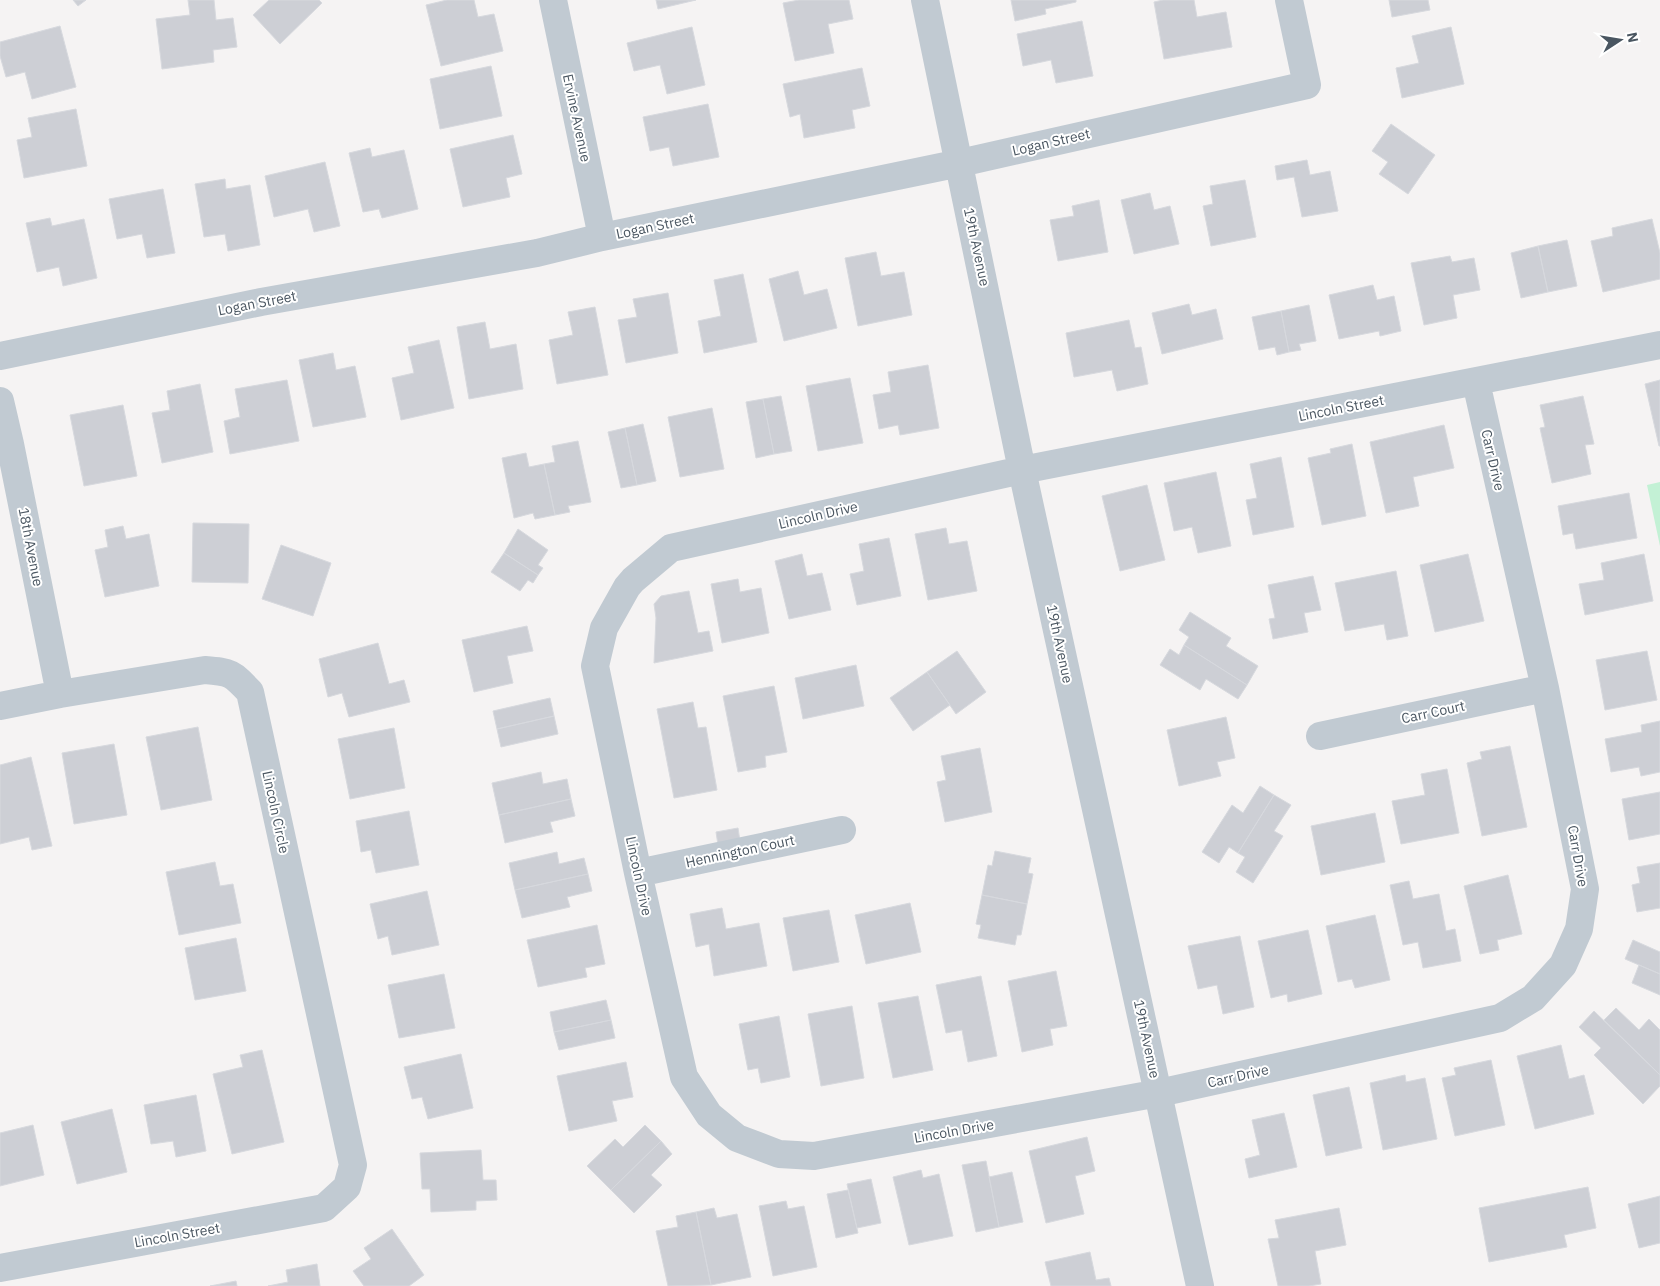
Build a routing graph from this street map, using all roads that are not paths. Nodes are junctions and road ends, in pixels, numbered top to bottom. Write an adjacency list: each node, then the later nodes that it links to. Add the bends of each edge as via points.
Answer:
1 (553, 0): 5 (street, Ervine Avenue)
2 (926, 0): 4 (street, 19th Avenue)
3 (1289, 0): 4 (street, Logan Street, via 1307,84)
4 (960, 163): 5 (street, Logan Street); 10 (street, 19th Avenue)
5 (602, 237): 7 (street, Logan Street, via 537,253 261,302)
6 (1660, 345): 8 (street, Lincoln Street)
7 (0, 356)
8 (1476, 382): 10 (street, Lincoln Street); 11 (street, Carr Drive)
9 (0, 401): 12 (street, 18th Avenue)
10 (1022, 470): 16 (street, Lincoln Drive, via 671,548 633,580 604,628 595,666); 17 (street, 19th Avenue)
11 (1545, 688): 14 (street, Carr Court); 17 (street, Carr Drive, via 1585,889 1579,929 1563,965 1533,998 1500,1018)
12 (60, 694): 13 (street, Lincoln Circle); 18 (street, Lincoln Circle, via 205,670 227,672 250,692 353,1165)
13 (0, 706)
14 (1320, 736)
15 (842, 830): 16 (street, Hennington Court)
16 (638, 873): 17 (street, Lincoln Drive, via 684,1077 709,1115 737,1138 779,1154 814,1156)
17 (1159, 1093): 20 (street, 19th Avenue)
18 (347, 1187): 19 (street, Lincoln Street, via 324,1208)
19 (0, 1268)
20 (1200, 1286)

